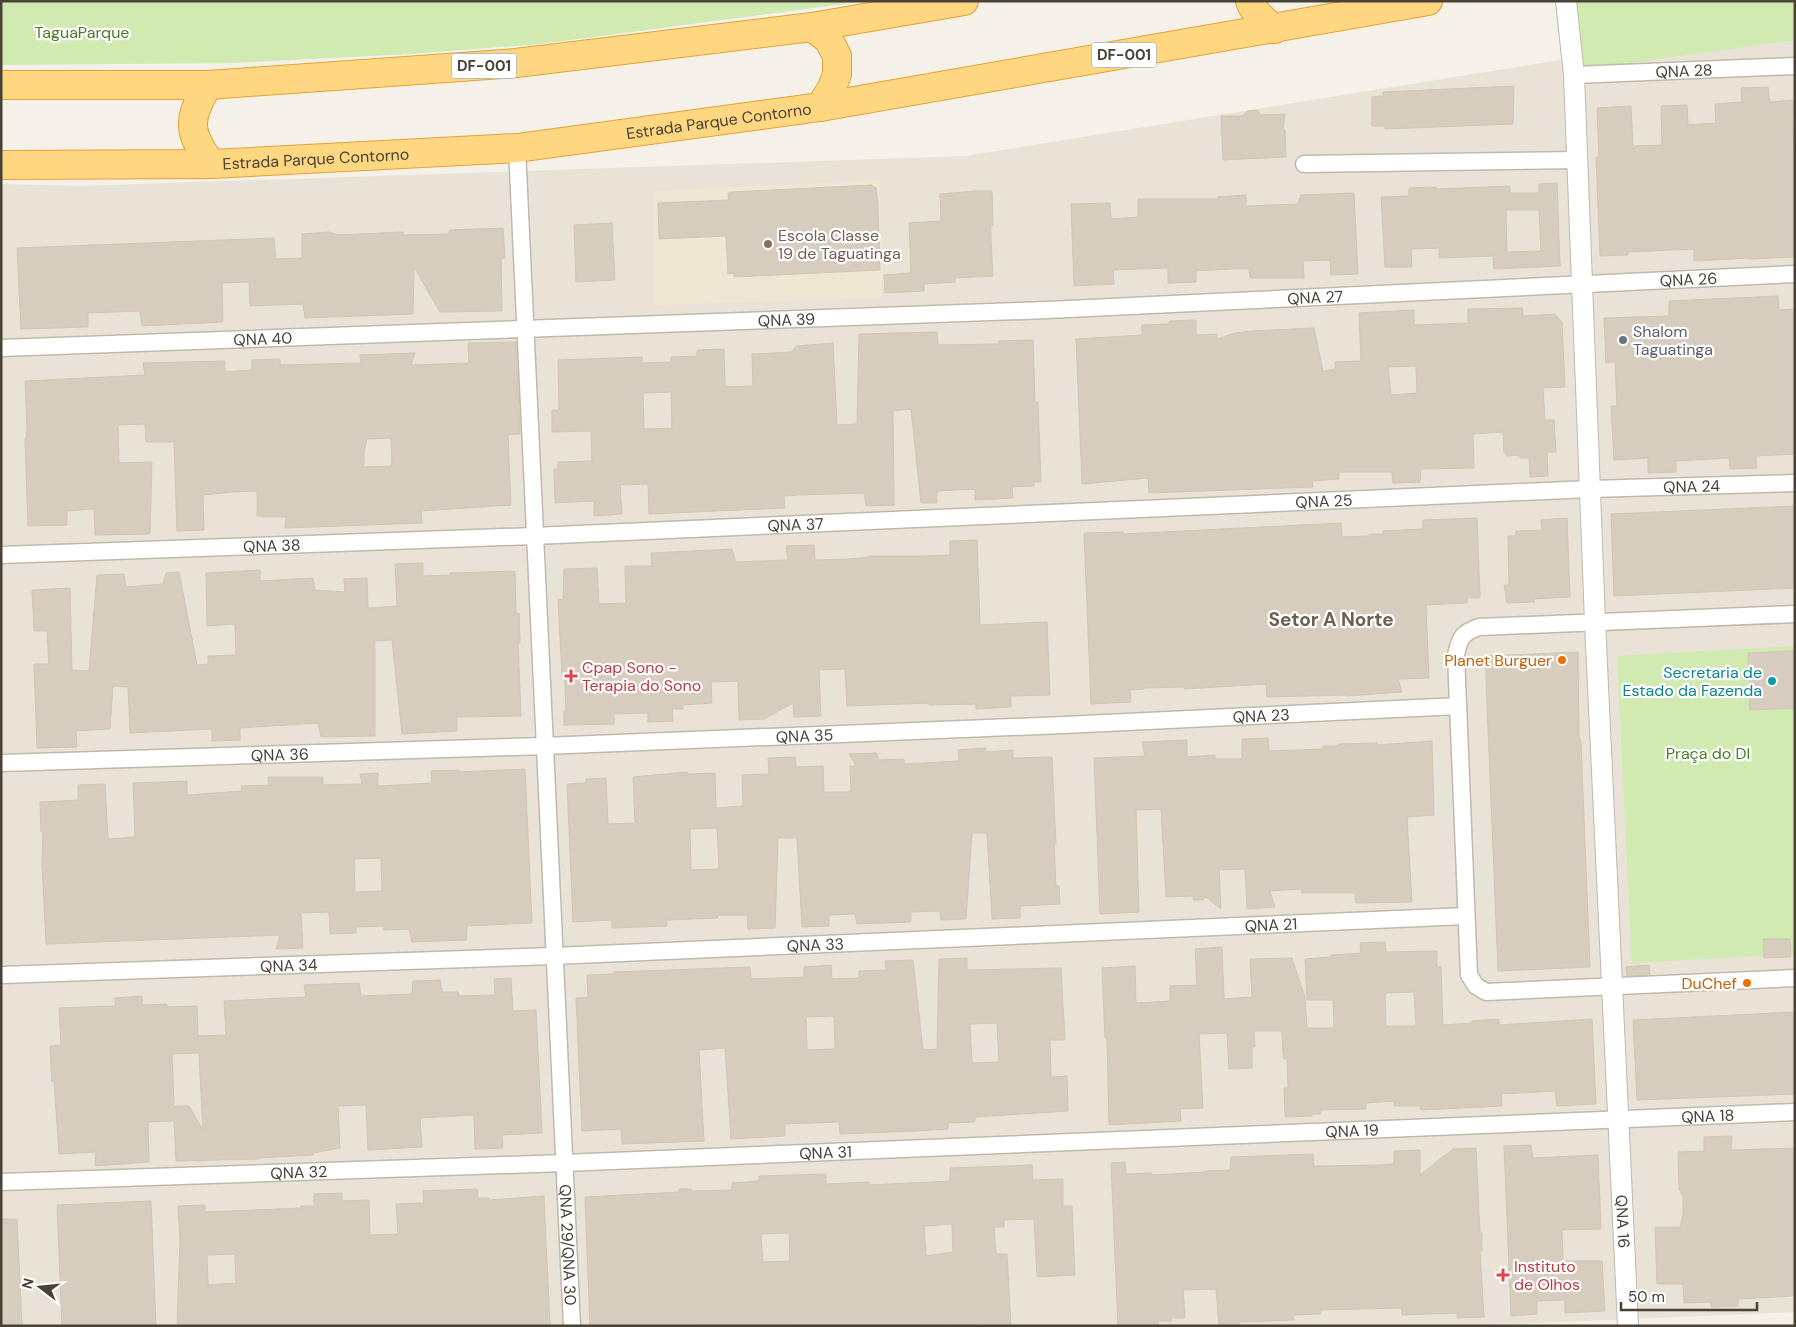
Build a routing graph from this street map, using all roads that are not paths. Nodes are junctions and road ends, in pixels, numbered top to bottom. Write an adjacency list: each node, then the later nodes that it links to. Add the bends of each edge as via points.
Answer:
1 (964, 1): 5 (highway, DF-001)
2 (1250, 1): 6 (highway, via 1261,18)
3 (1428, 1): 6 (highway, Estrada Parque Contorno / DF-001)
4 (1566, 1): 8 (street, QNA 16)
5 (812, 27): 10 (highway, DF-001, via 516,64); 11 (highway, via 829,40 837,56 837,74)
6 (1275, 29): 11 (highway, Estrada Parque Contorno / DF-001)
7 (1795, 66): 8 (street, QNA 28)
8 (1574, 75): 13 (street, QNA 16)
9 (1, 85): 10 (highway, DF-001)
10 (208, 86): 14 (highway, via 198,102 193,121 194,137)
11 (820, 107): 12 (highway, Estrada Parque Contorno / DF-001)
12 (517, 148): 14 (highway, Estrada Parque Contorno / DF-001); 20 (street, QNA 29/QNA 30)
13 (1577, 160): 15 (street); 18 (street, QNA 16)
14 (211, 164): 16 (highway, Estrada Parque Contorno / DF-001)
15 (1304, 164)
16 (1, 165)
17 (1795, 274): 18 (street, QNA 26)
18 (1582, 283): 19 (street, QNA 27); 23 (street, QNA 16)
19 (1048, 310): 20 (street, QNA 39)
20 (526, 328): 21 (street, QNA 40); 25 (street, QNA 29/QNA 30)
21 (1, 348)
22 (1795, 483): 23 (street, QNA 24)
23 (1590, 490): 24 (street, QNA 25); 28 (street, QNA 16)
24 (1057, 514): 25 (street, QNA 37)
25 (534, 536): 26 (street, QNA 38); 31 (street, QNA 29/QNA 30)
26 (5, 555)
27 (1795, 614): 28 (street)
28 (1595, 622): 29 (street, via 1479,627 1466,632 1459,640 1456,654); 38 (street, QNA 16)
29 (1458, 706): 30 (street, QNA 23); 33 (street)
30 (1064, 725): 31 (street, QNA 35)
31 (544, 746): 32 (street, QNA 36); 35 (street, QNA 29/QNA 30)
32 (9, 763)
33 (1466, 916): 34 (street, QNA 21); 38 (street, via 1469,975 1476,986 1486,992)
34 (1076, 934): 35 (street, QNA 33)
35 (554, 956): 36 (street, QNA 34); 42 (street, QNA 29/QNA 30)
36 (1, 975)
37 (1795, 978): 38 (street)
38 (1612, 986): 40 (street, QNA 16)
39 (1795, 1112): 40 (street, QNA 18)
40 (1619, 1118): 41 (street, QNA 19); 45 (street, QNA 16)
41 (1086, 1142): 42 (street, QNA 31)
42 (564, 1163): 43 (street, QNA 32); 44 (street, QNA 29/QNA 30)
43 (1, 1182)
44 (572, 1326)
45 (1628, 1326)

